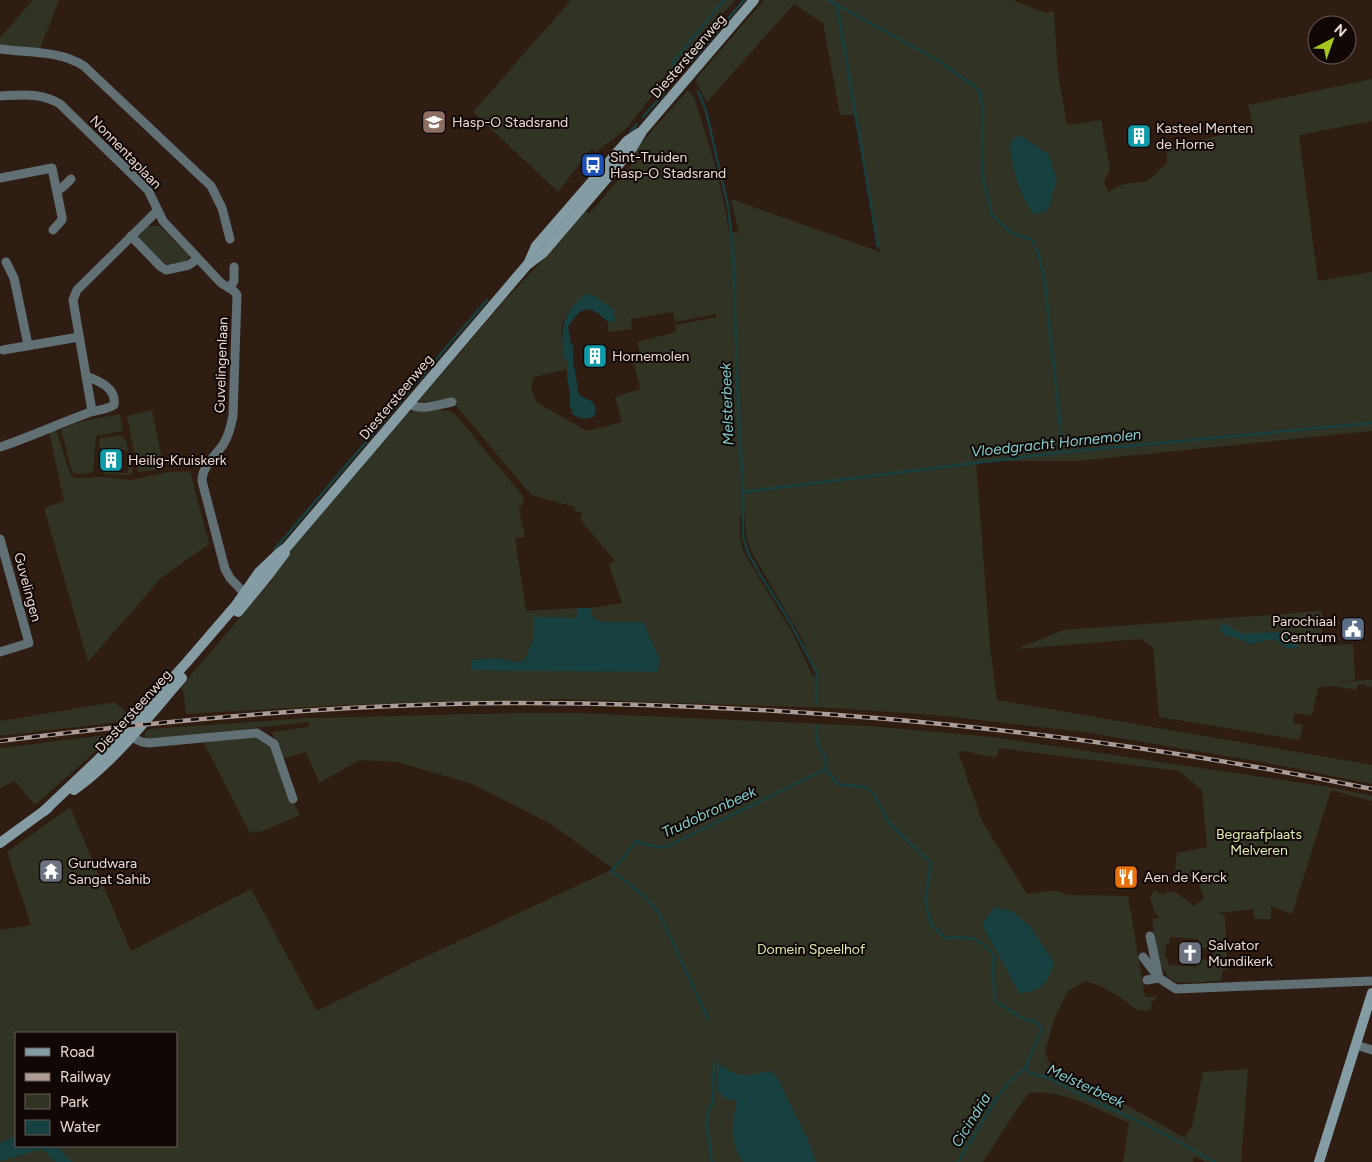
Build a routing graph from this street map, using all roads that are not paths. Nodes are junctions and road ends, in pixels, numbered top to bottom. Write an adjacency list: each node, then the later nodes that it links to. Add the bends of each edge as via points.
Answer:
1 (754, 0): 20 (main road, Diestersteenweg, via 551,244 527,265)
2 (0, 48): 10 (street, via 61,56 84,66 211,186 222,208)
3 (0, 96): 7 (street, Nonnentaplaan, via 34,95 60,104 148,190)
4 (0, 178): 6 (street, via 52,168)
5 (71, 179): 6 (street)
6 (57, 191): 8 (street, via 62,220)
7 (157, 211): 9 (street); 11 (street, Nonnentaplaan)
8 (53, 230)
9 (131, 236): 11 (street, via 166,270 189,265); 15 (street, via 77,290 73,300)
10 (230, 239)
11 (197, 259): 14 (street, Nonnentaplaan)
12 (6, 262): 16 (street, via 14,278)
13 (234, 267): 14 (street, via 234,281)
14 (230, 287): 24 (street, Guvelingenlaan, via 238,295 233,416 224,443 202,473 202,481 225,569)
15 (79, 337): 16 (street); 18 (street)
16 (28, 346): 17 (street)
17 (3, 350)
18 (86, 376): 21 (street); 21 (street, via 113,392 115,400 109,408)
19 (452, 402): 20 (street, via 424,408)
20 (408, 404): 24 (main road, Diestersteenweg, via 287,547 284,556)
21 (92, 411): 22 (street)
22 (0, 447)
23 (0, 539): 25 (street, Guvelingen, via 29,643)
24 (246, 596): 26 (main road, Diestersteenweg); 28 (main road, Diestersteenweg, via 108,749)
25 (0, 652)
26 (133, 738): 27 (street, Diestersteenweg, via 149,743 257,733 274,744); 28 (main road, Diestersteenweg, via 94,774)
27 (293, 799)
28 (44, 811): 29 (main road, Diestersteenweg)
29 (0, 843)
30 (1150, 936): 32 (street)
31 (1143, 957): 32 (street)
32 (1159, 978): 33 (street); 34 (street, via 1176,989)
33 (1147, 980)
34 (1372, 980)
35 (1372, 992): 36 (main road)
36 (1356, 1045): 37 (street); 38 (main road)
37 (1372, 1050)
38 (1319, 1162)

